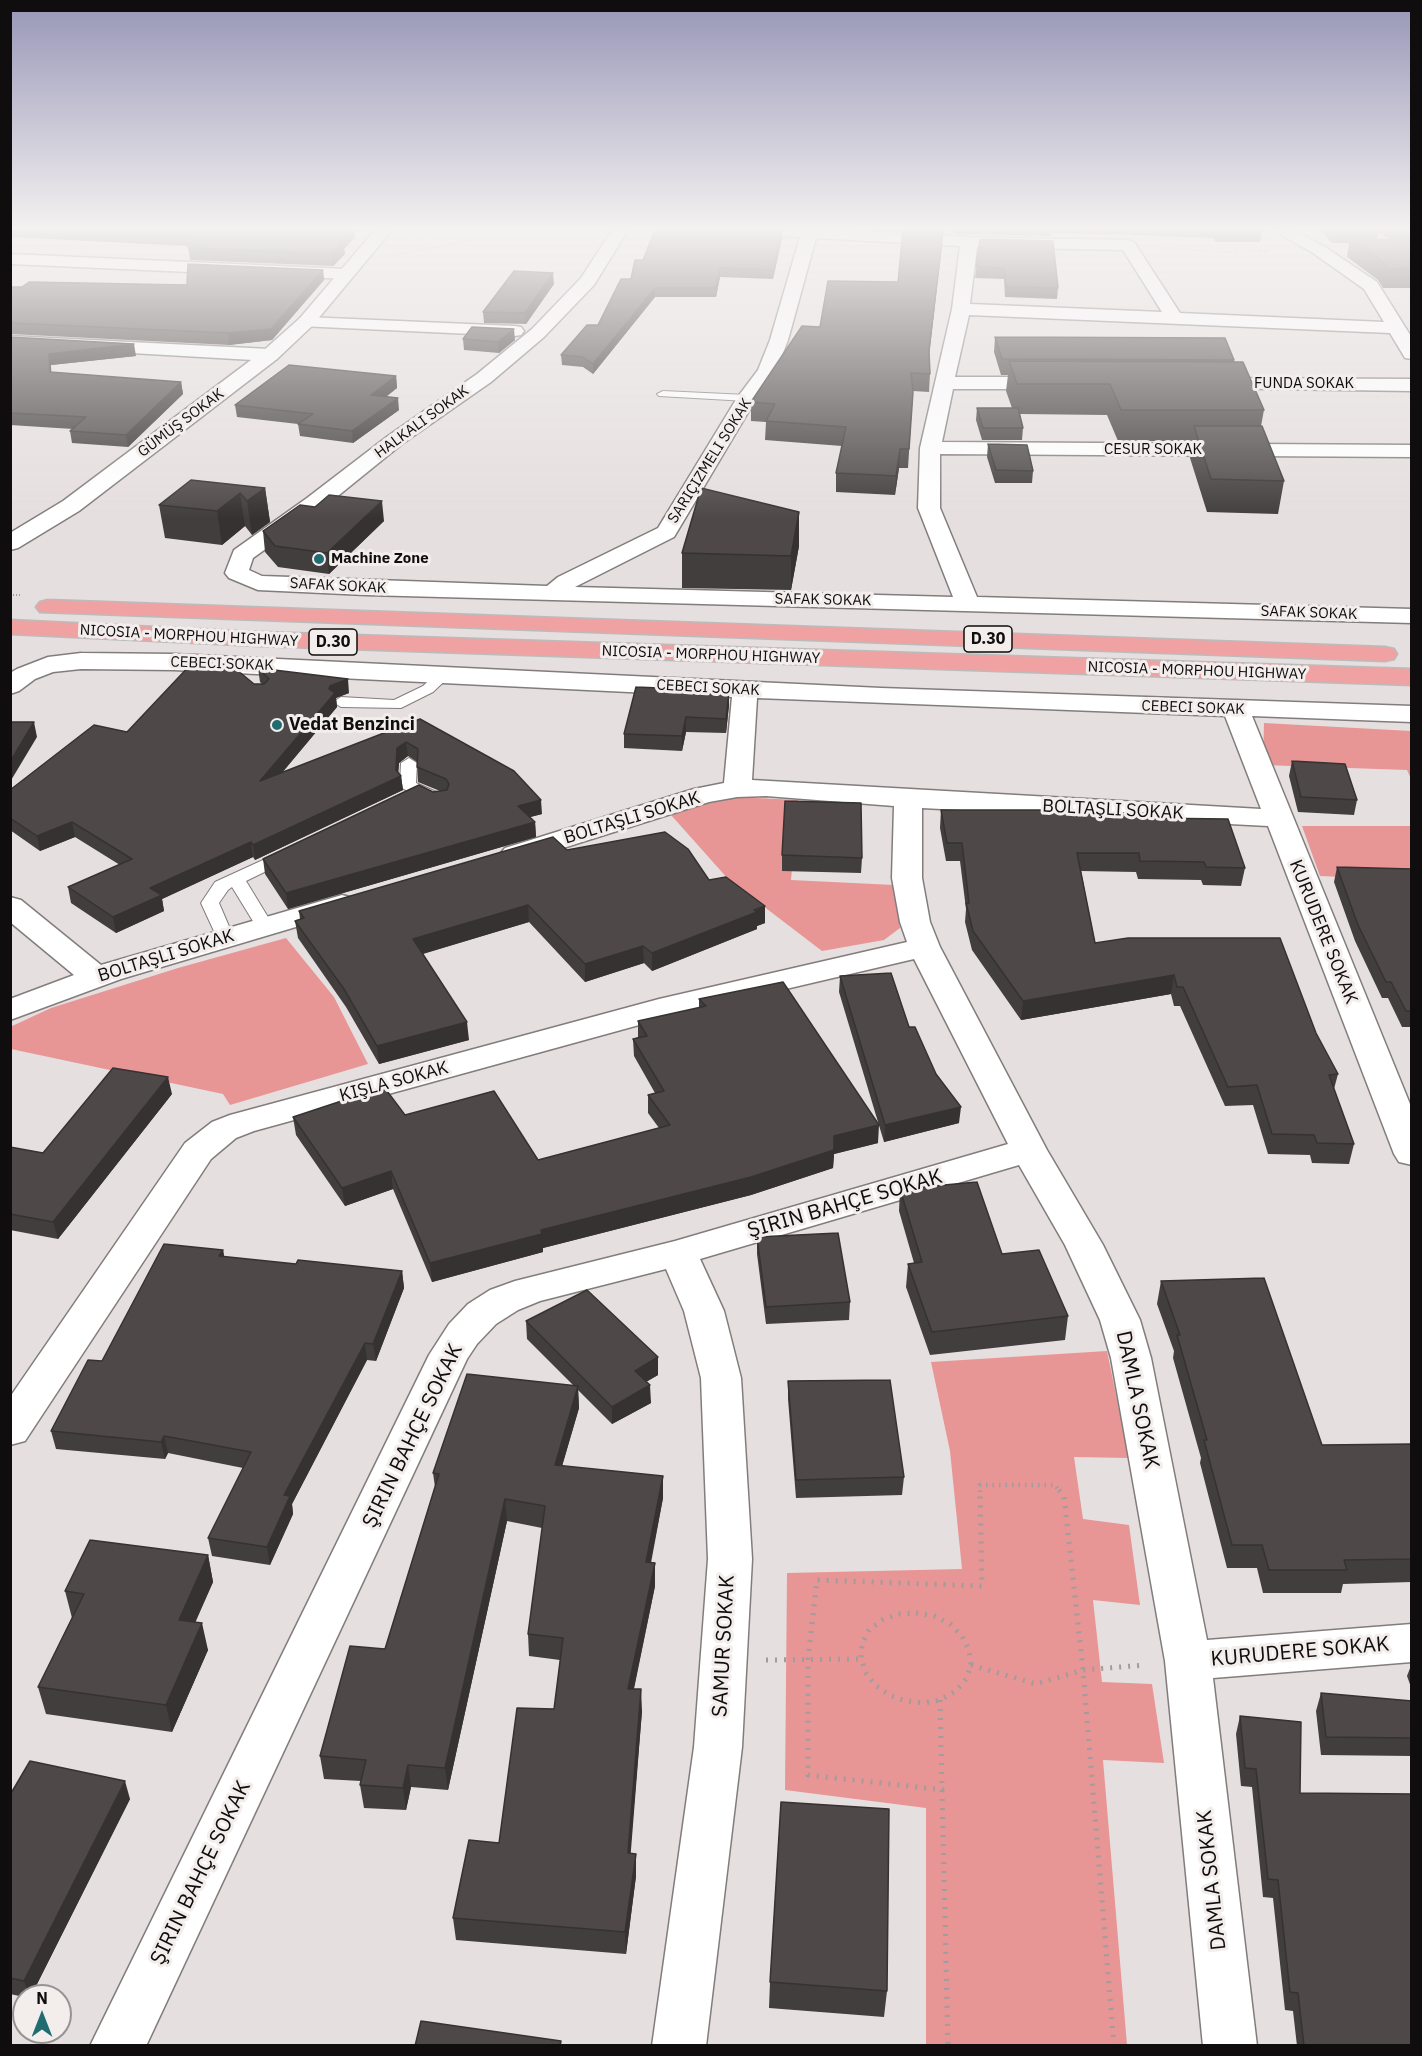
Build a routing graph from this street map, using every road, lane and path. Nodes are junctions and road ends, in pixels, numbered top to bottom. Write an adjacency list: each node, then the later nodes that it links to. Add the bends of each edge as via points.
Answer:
1 (302, 326): 11 (street, GÜMÜŞ SOKAK)
2 (389, 326): 8 (street)
3 (545, 326): 8 (street)
4 (783, 326): 17 (street, via 767,371)
5 (957, 326): 12 (street)
6 (1346, 326): 7 (street)
7 (1397, 328): 10 (street)
8 (538, 333): 21 (street, SAFAK SOKAK, via 484,378 242,555 237,573 258,583)
9 (10, 342): 11 (street)
10 (1412, 354)
11 (270, 355): 20 (street, GÜMÜŞ SOKAK, via 71,506)
12 (945, 383): 13 (street); 18 (street)
13 (1076, 384)
14 (1196, 384): 15 (street, FUNDA SOKAK)
15 (1412, 385)
16 (663, 394): 17 (lane)
17 (747, 399): 21 (street, via 666,531 566,582)
18 (930, 448): 19 (street, CESUR SOKAK); 22 (street, via 929,508)
19 (1412, 451)
20 (10, 543)
21 (552, 594): 22 (street, SAFAK SOKAK)
22 (968, 603): 23 (street, SAFAK SOKAK)
23 (1412, 616)
24 (13, 620): 25 (highway, NICOSIA - MORPHOU HIGHWAY / D.30); 28 (highway, NICOSIA - MORPHOU HIGHWAY / D.30, via 295,641)
25 (1412, 654)
26 (226, 663): 27 (street, CEBECI SOKAK); 29 (lane); 30 (street, CEBECI SOKAK, via 81,661 48,665)
27 (444, 674): 31 (street, CEBECI SOKAK); 32 (lane, via 428,689 396,705)
28 (1412, 677)
29 (248, 682)
30 (10, 686)
31 (745, 690): 33 (street, CEBECI SOKAK); 36 (street)
32 (341, 702)
33 (1236, 709): 34 (street, CEBECI SOKAK); 41 (street, KURUDERE SOKAK)
34 (1412, 714)
35 (409, 763): 37 (lane, via 408,785)
36 (736, 789): 39 (street, via 832,792); 43 (street, via 704,795)
37 (419, 791): 38 (lane); 40 (lane)
38 (440, 800)
39 (908, 800): 41 (street); 49 (street, DAMLA SOKAK, via 908,878 915,922)
40 (398, 802)
41 (1277, 818): 53 (street, KURUDERE SOKAK)
42 (300, 848): 44 (lane)
43 (494, 860)
44 (236, 879): 47 (lane); 48 (lane, via 221,886 210,903)
45 (368, 897): 47 (street)
46 (10, 906): 50 (street)
47 (265, 927): 48 (street)
48 (225, 938): 50 (street)
49 (924, 947): 52 (street, DAMLA SOKAK); 55 (street, via 671,1006 224,1130 198,1151)
50 (96, 977): 51 (street)
51 (10, 1010)
52 (1029, 1150): 54 (street, ŞIRIN BAHÇE SOKAK); 60 (street, DAMLA SOKAK, via 1084,1245 1120,1320 1131,1358)
53 (1412, 1154)
54 (678, 1252): 59 (street, SAMUR SOKAK, via 704,1311 721,1378 729,1559); 65 (street, ŞIRIN BAHÇE SOKAK, via 529,1290 482,1314 463,1334 449,1355)
55 (10, 1430)
56 (1412, 1643): 60 (street, KURUDERE SOKAK)
57 (808, 1659): 58 (path); 59 (path); 62 (path, via 817,1580 982,1586 980,1485 1055,1485 1064,1496); 64 (path, via 808,1775)
58 (861, 1659): 61 (path, via 862,1644 869,1630 898,1614 916,1613 950,1624 962,1636); 63 (path, via 875,1685 889,1695 915,1702)
59 (723, 1660): 66 (street, SAMUR SOKAK, via 718,1747)
60 (1188, 1661): 62 (path); 69 (street, DAMLA SOKAK)
61 (971, 1665): 62 (path, via 1036,1684); 63 (path, via 956,1692)
62 (1083, 1670): 68 (path)
63 (940, 1700): 64 (path)
64 (944, 1790): 67 (path)
65 (117, 2046)
66 (679, 2046)
67 (948, 2046)
68 (1114, 2046)
69 (1230, 2046)

